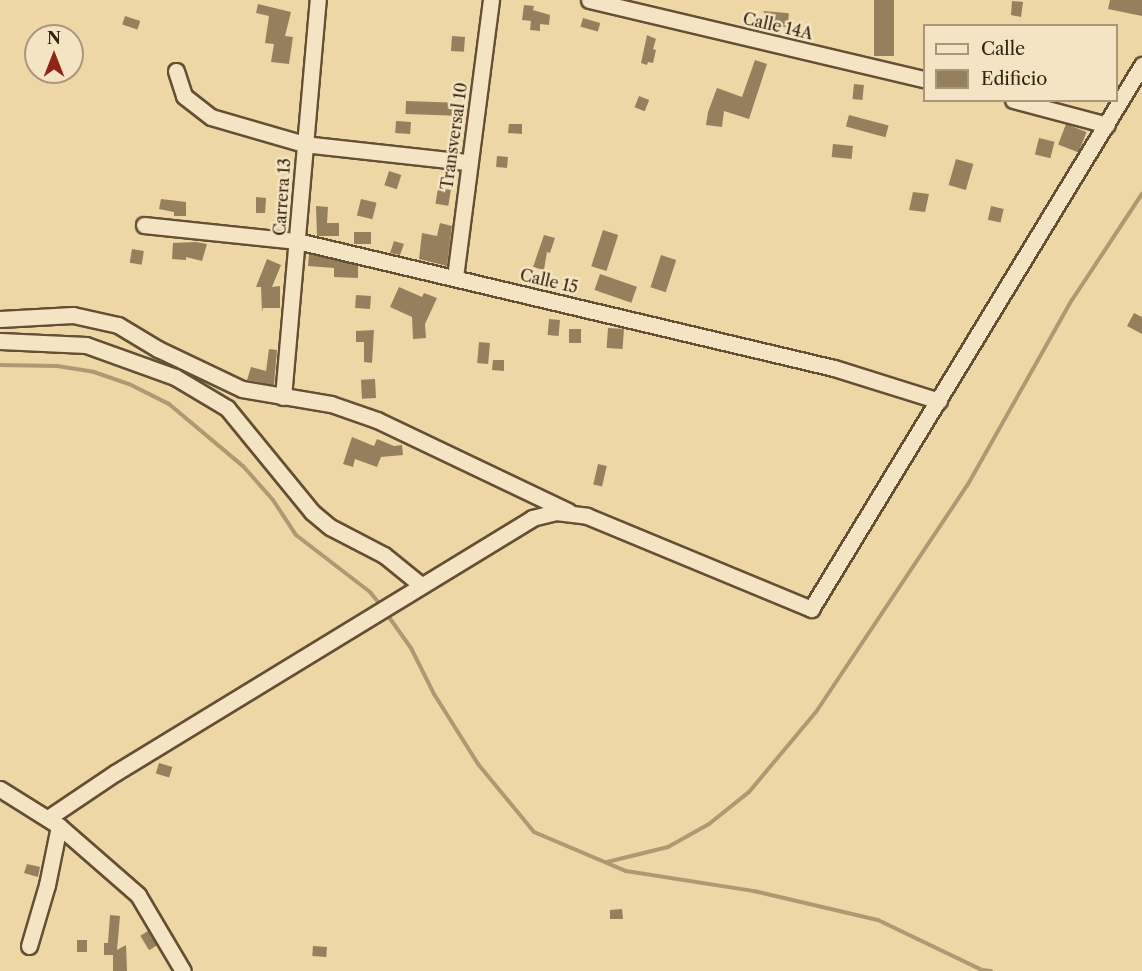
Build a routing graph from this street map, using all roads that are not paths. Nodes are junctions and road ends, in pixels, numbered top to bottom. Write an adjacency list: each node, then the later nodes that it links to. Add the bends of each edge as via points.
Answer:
1 (318, 0): 9 (street, Carrera 13)
2 (491, 0): 10 (street, Transversal 10)
3 (588, 0): 6 (street, Calle 14A)
4 (1142, 65): 8 (street)
5 (176, 71): 9 (street, via 184,96 211,117)
6 (923, 79)
7 (1021, 102): 8 (street)
8 (1107, 125): 17 (street)
9 (304, 144): 10 (street); 12 (street, Carrera 13)
10 (468, 162): 13 (street, Transversal 10)
11 (144, 225): 12 (street, Calle 15)
12 (297, 241): 13 (street, Calle 15); 16 (street, Carrera 13)
13 (455, 277): 17 (street, Calle 15, via 834,368)
14 (0, 319): 16 (street, via 73,315 118,325 242,389)
15 (0, 341): 19 (street, via 86,345 175,377 227,408 312,512 330,527 384,555)
16 (284, 397): 18 (street, via 331,404 377,420)
17 (939, 401): 18 (street, via 811,609)
18 (575, 514): 19 (street, via 556,512 532,518)
19 (421, 585): 21 (street, via 115,773)
20 (0, 789): 21 (street)
21 (53, 822): 22 (street, via 47,885); 23 (street, via 138,895)
22 (29, 946)
23 (183, 971)

